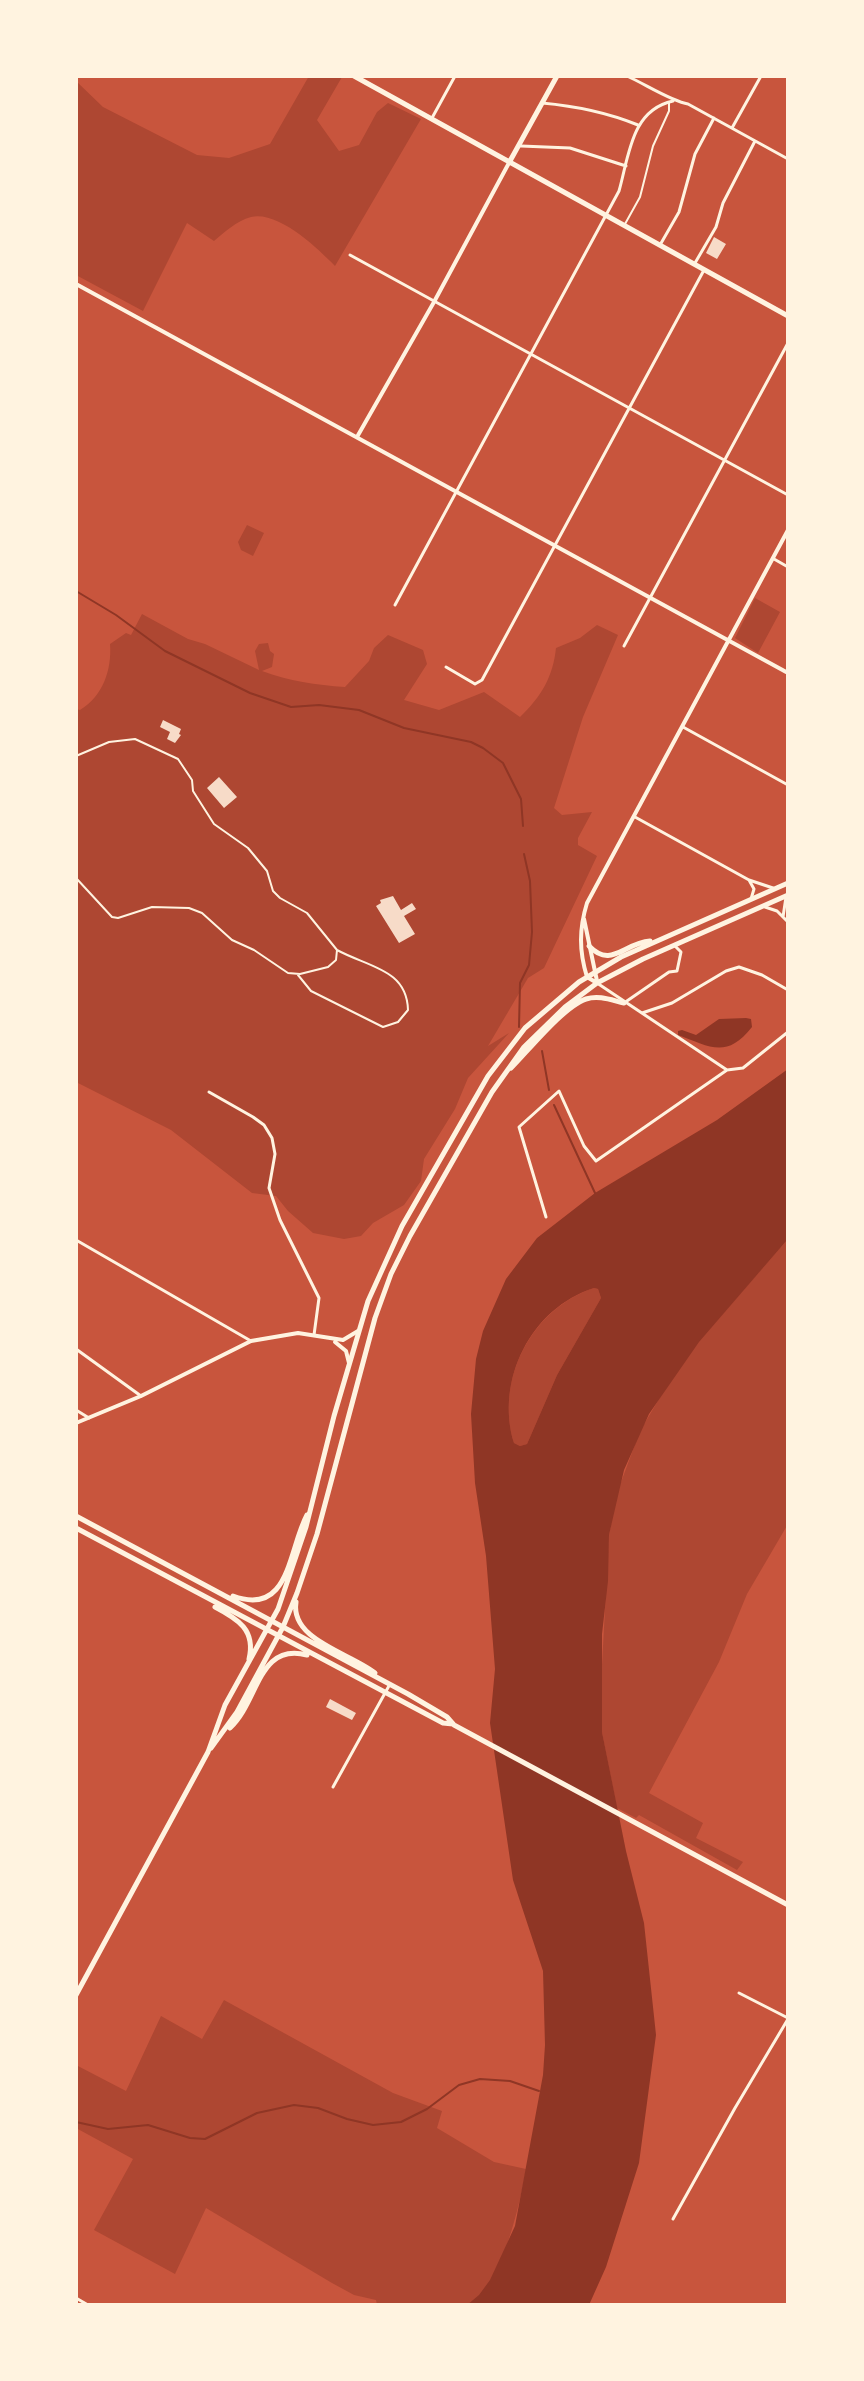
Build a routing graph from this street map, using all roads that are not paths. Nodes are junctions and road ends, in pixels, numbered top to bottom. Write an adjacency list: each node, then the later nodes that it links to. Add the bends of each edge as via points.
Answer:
1 (354, 76): 8 (main road)
2 (455, 76): 8 (street)
3 (627, 76): 6 (street, via 667,94)
4 (761, 76): 11 (street)
5 (555, 77): 7 (main road)
6 (670, 102): 9 (street, via 688,104); 10 (street, via 655,107); 18 (lane, via 640,197)
7 (542, 103): 10 (street, via 576,106); 13 (main road)
8 (432, 118): 15 (main road)
9 (714, 118): 11 (street); 19 (street, via 695,154 679,212)
10 (638, 125): 16 (street)
11 (732, 128): 12 (street)
12 (755, 141): 14 (street); 21 (street)
13 (518, 146): 15 (main road); 16 (street, via 570,148)
14 (788, 159)
15 (510, 161): 17 (main road); 24 (street)
16 (626, 166): 17 (street)
17 (606, 215): 18 (main road); 27 (street)
18 (624, 225): 19 (main road)
19 (660, 245): 21 (main road)
20 (350, 255): 24 (street)
21 (695, 264): 22 (main road)
22 (704, 270): 25 (main road); 28 (street)
23 (76, 284): 29 (street)
24 (434, 302): 27 (street); 29 (street)
25 (788, 316)
26 (788, 343): 30 (street)
27 (532, 355): 28 (street); 31 (street)
28 (629, 410): 30 (street); 34 (street)
29 (357, 437): 31 (street)
30 (725, 460): 32 (street); 37 (street)
31 (457, 492): 34 (street); 38 (street)
32 (788, 495)
33 (788, 530): 35 (street)
34 (554, 547): 37 (street); 41 (street, via 482,680 475,684)
35 (773, 559): 36 (street); 39 (street)
36 (788, 567)
37 (650, 598): 39 (street); 40 (street)
38 (395, 605)
39 (728, 640): 42 (street); 43 (street)
40 (624, 646)
41 (446, 667)
42 (788, 673)
43 (682, 726): 44 (street); 45 (street)
44 (788, 785)
45 (633, 816): 46 (street); 52 (street)
46 (749, 880): 48 (street); 50 (street, via 754,889)
47 (788, 883): 48 (main road)
48 (777, 888): 50 (main road)
49 (787, 896): 51 (main road); 53 (street)
50 (750, 900): 55 (main road)
51 (762, 907): 53 (street); 56 (main road)
52 (583, 917): 57 (street); 59 (street, via 580,940)
53 (783, 917): 54 (street)
54 (788, 922)
55 (655, 941): 57 (main road, via 609,957); 58 (main road)
56 (674, 945): 60 (main road); 62 (street, via 681,952 677,971)
57 (589, 946): 58 (street)
58 (594, 972): 59 (main road); 60 (street)
59 (587, 977): 60 (street); 70 (main road, via 525,1028 488,1076 402,1226)
60 (597, 983): 62 (street); 66 (main road, via 546,1024)
61 (788, 990): 63 (street, via 739,967)
62 (624, 1003): 63 (street); 66 (main road, via 600,998 579,1002)
63 (642, 1013): 65 (street)
64 (788, 1032): 65 (street, via 743,1068)
65 (727, 1070): 68 (street, via 596,1161 559,1091 519,1127)
66 (502, 1077): 85 (main road, via 410,1236 382,1296)
67 (209, 1092): 71 (street, via 264,1125 272,1138 269,1188 319,1298)
68 (546, 1217)
69 (76, 1240): 73 (street)
70 (358, 1331): 72 (street, via 349,1339); 75 (main road)
71 (314, 1335): 72 (street); 73 (street)
72 (333, 1340): 75 (street, via 346,1351)
73 (251, 1341): 76 (street)
74 (76, 1349): 76 (street)
75 (349, 1363): 80 (main road)
76 (141, 1396): 78 (street)
77 (76, 1410): 78 (street)
78 (89, 1418): 79 (street)
79 (76, 1423)
80 (312, 1507): 84 (main road, via 273,1595 251,1602); 86 (main road)
81 (76, 1516): 84 (main road)
82 (76, 1528): 83 (main road)
83 (146, 1566): 88 (main road); 91 (main road, via 241,1622 251,1640)
84 (216, 1590): 86 (main road)
85 (297, 1593): 87 (main road); 92 (main road, via 295,1614 307,1634)
86 (272, 1621): 87 (main road); 88 (main road)
87 (283, 1627): 89 (main road); 92 (main road)
88 (266, 1630): 89 (main road); 91 (main road)
89 (278, 1637): 90 (main road); 95 (main road)
90 (323, 1661): 93 (main road); 95 (main road, via 300,1653 272,1660 237,1722)
91 (245, 1669): 96 (main road)
92 (387, 1683): 93 (street); 94 (main road)
93 (386, 1693): 94 (main road); 97 (street)
94 (454, 1725): 98 (main road)
95 (223, 1734): 96 (main road)
96 (208, 1752): 100 (main road)
97 (333, 1787)
98 (788, 1905)
99 (739, 1993): 101 (street)
100 (76, 1995)
101 (788, 2019): 102 (street)
102 (673, 2219)
103 (76, 2298): 104 (street)
104 (88, 2305)

